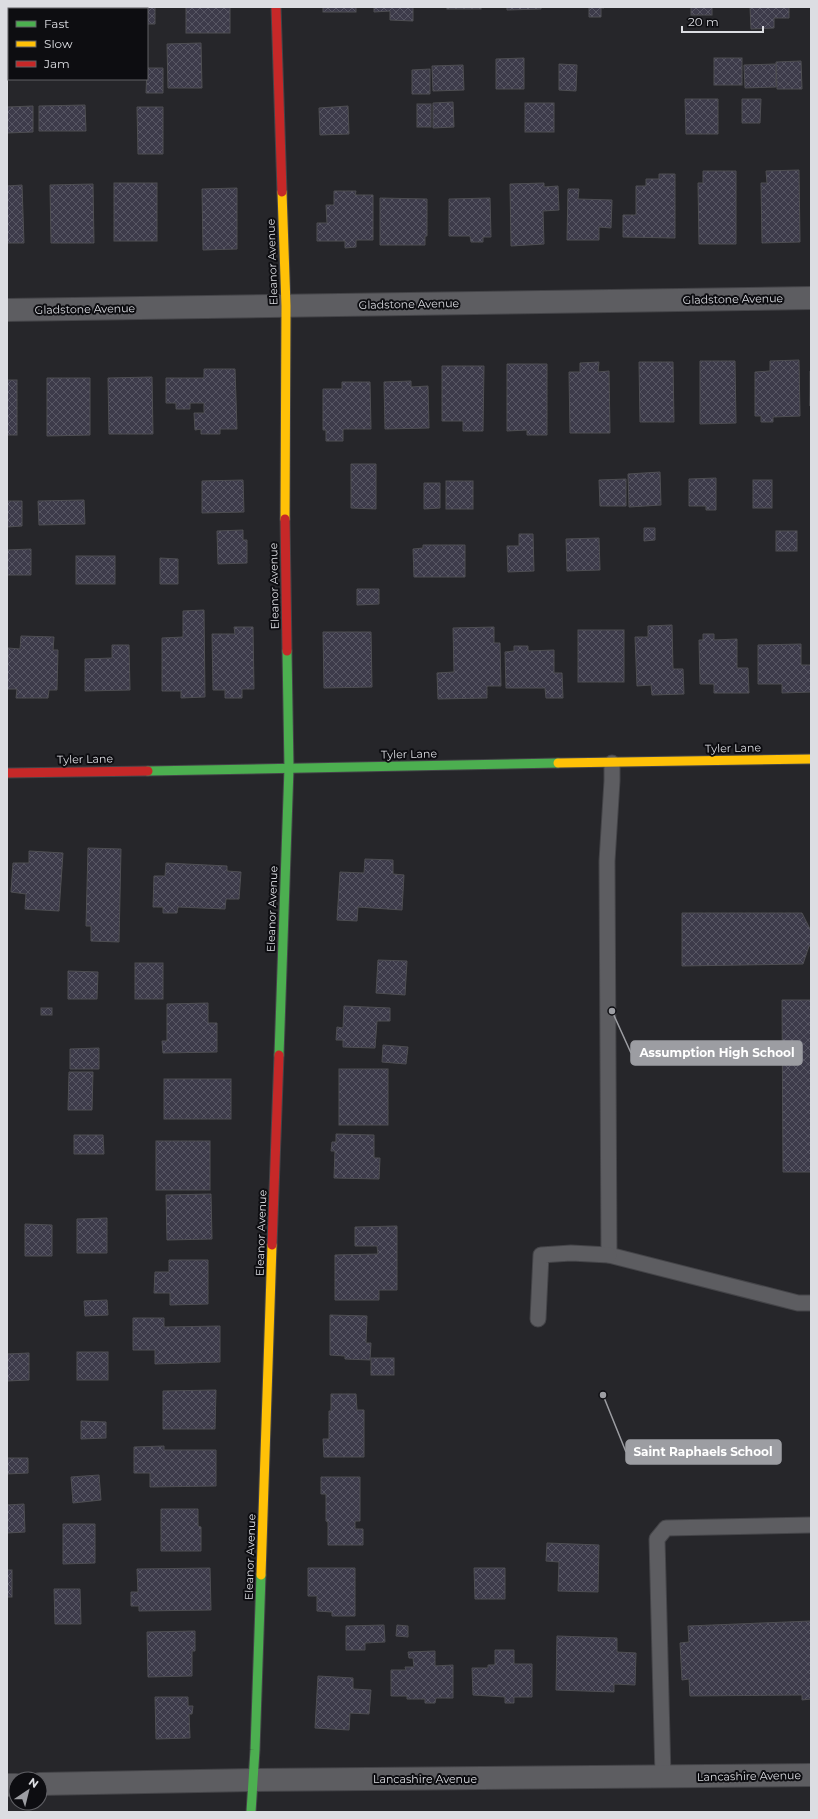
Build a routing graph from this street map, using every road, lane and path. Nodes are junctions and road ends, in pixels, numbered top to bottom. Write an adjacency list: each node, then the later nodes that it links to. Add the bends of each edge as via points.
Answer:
1 (276, 7): 3 (street, Eleanor Avenue)
2 (811, 298): 3 (street, Gladstone Avenue)
3 (286, 306): 4 (street, Gladstone Avenue); 7 (street, Eleanor Avenue, via 285,526)
4 (7, 310)
5 (811, 759): 6 (street, Tyler Lane)
6 (612, 763): 7 (street, Tyler Lane); 9 (lane, via 607,861)
7 (289, 768): 8 (street, Tyler Lane); 15 (street, Eleanor Avenue)
8 (7, 773)
9 (609, 1255): 10 (lane, via 798,1303); 11 (lane, via 571,1253 541,1256)
10 (811, 1303)
11 (538, 1319)
12 (811, 1525): 14 (lane, via 666,1528 657,1539)
13 (811, 1775): 14 (street, Lancashire Avenue)
14 (663, 1777): 15 (street, Lancashire Avenue)
15 (252, 1780): 16 (street, Lancashire Avenue); 17 (street, Eleanor Avenue)
16 (48, 1784)
17 (251, 1812)

